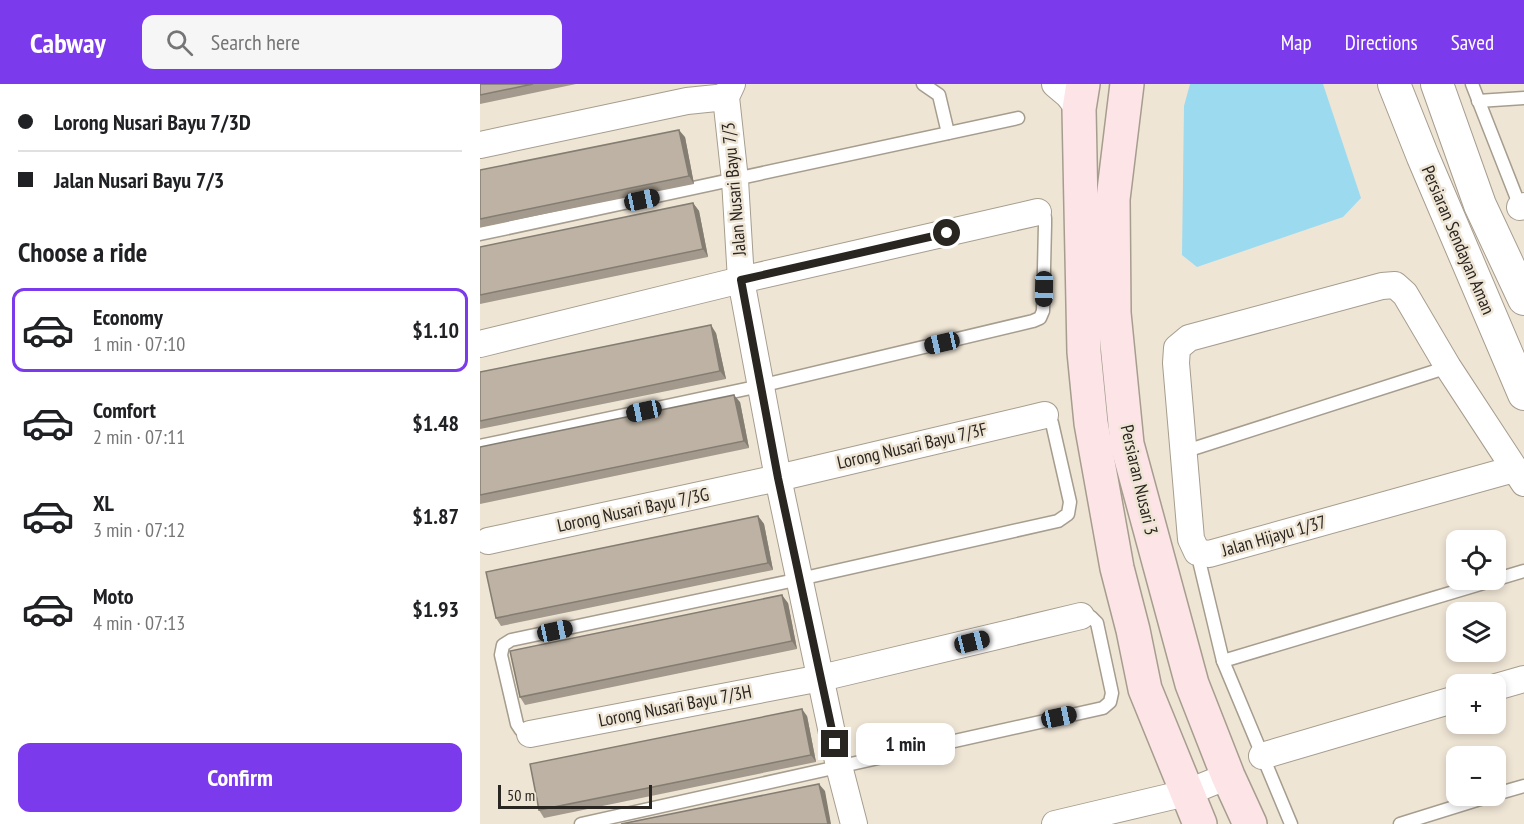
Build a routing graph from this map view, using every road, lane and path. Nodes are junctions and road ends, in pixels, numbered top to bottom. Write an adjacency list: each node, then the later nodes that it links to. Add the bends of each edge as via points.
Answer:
1 (923, 84): 12 (lane, via 939,95)
2 (1055, 84): 8 (street, via 1068,95)
3 (1127, 84): 42 (main road, Persiaran Nusari 3, via 1113,199 1114,313 1127,444 1192,684)
4 (1394, 84): 23 (street, Persiaran Sendayan Aman)
5 (1437, 84): 19 (street, Persiaran Sendayan Aman, via 1480,205)
6 (1472, 84): 10 (lane)
7 (729, 90): 13 (street); 14 (street, Jalan Nusari Bayu 7/3)
8 (1081, 97): 45 (main road, Persiaran Nusari 3, via 1084,352 1091,423 1117,568 1145,689)
9 (1524, 98): 10 (lane)
10 (1478, 101): 15 (lane)
11 (1018, 118): 12 (lane)
12 (948, 133): 14 (lane)
13 (480, 145)
14 (735, 180): 17 (lane); 18 (street, Jalan Nusari Bayu 7/3)
15 (1523, 209)
16 (1038, 212): 18 (street); 22 (lane, via 1046,225 1044,310 1040,318)
17 (480, 234)
18 (741, 280): 20 (street); 22 (street, Jalan Nusari Bayu 7/3)
19 (1524, 299)
20 (480, 345)
21 (1448, 368): 26 (lane); 26 (street, Jalan Hijayu 1/37, via 1405,294 1395,285 1382,285 1189,338 1177,348 1176,363); 27 (street)
22 (760, 386): 25 (lane); 28 (street, Jalan Nusari Bayu 7/3)
23 (1524, 394)
24 (1045, 415): 28 (street, Lorong Nusari Bayu 7/3F); 32 (lane, via 1053,423 1070,502 1068,514 1058,520)
25 (480, 446)
26 (1184, 452): 30 (street, Jalan Hijayu 1/37, via 1191,538)
27 (1519, 476): 30 (street, Jalan Hijayu 1/37, via 1209,554)
28 (778, 478): 29 (street, Lorong Nusari Bayu 7/3G); 32 (street, Jalan Nusari Bayu 7/3)
29 (484, 539)
30 (1197, 552): 34 (lane)
31 (1524, 571): 34 (lane)
32 (800, 579): 35 (street, Jalan Nusari Bayu 7/3); 39 (lane, via 511,640 503,645 501,655 517,724)
33 (1081, 616): 35 (street, Lorong Nusari Bayu 7/3H); 41 (lane, via 1091,616 1097,622 1112,693 1110,702 1102,708)
34 (1223, 661): 40 (lane)
35 (821, 678): 39 (street, Lorong Nusari Bayu 7/3H); 41 (street, Jalan Nusari Bayu 7/3)
36 (1524, 679): 37 (street)
37 (1506, 684)
38 (1446, 702): 40 (street)
39 (530, 734)
40 (1262, 756): 52 (lane)
41 (839, 766): 47 (lane); 48 (street, Jalan Nusari Bayu 7/3)
42 (1228, 776): 45 (street); 51 (main road, Persiaran Nusari 3)
43 (1524, 786): 44 (lane)
44 (1506, 791)
45 (1186, 793): 49 (street); 50 (main road, Persiaran Nusari 3)
46 (1458, 806): 53 (lane)
47 (582, 824)
48 (854, 824)
49 (1055, 824)
50 (1200, 824)
51 (1250, 824)
52 (1291, 824)
53 (1400, 824)

